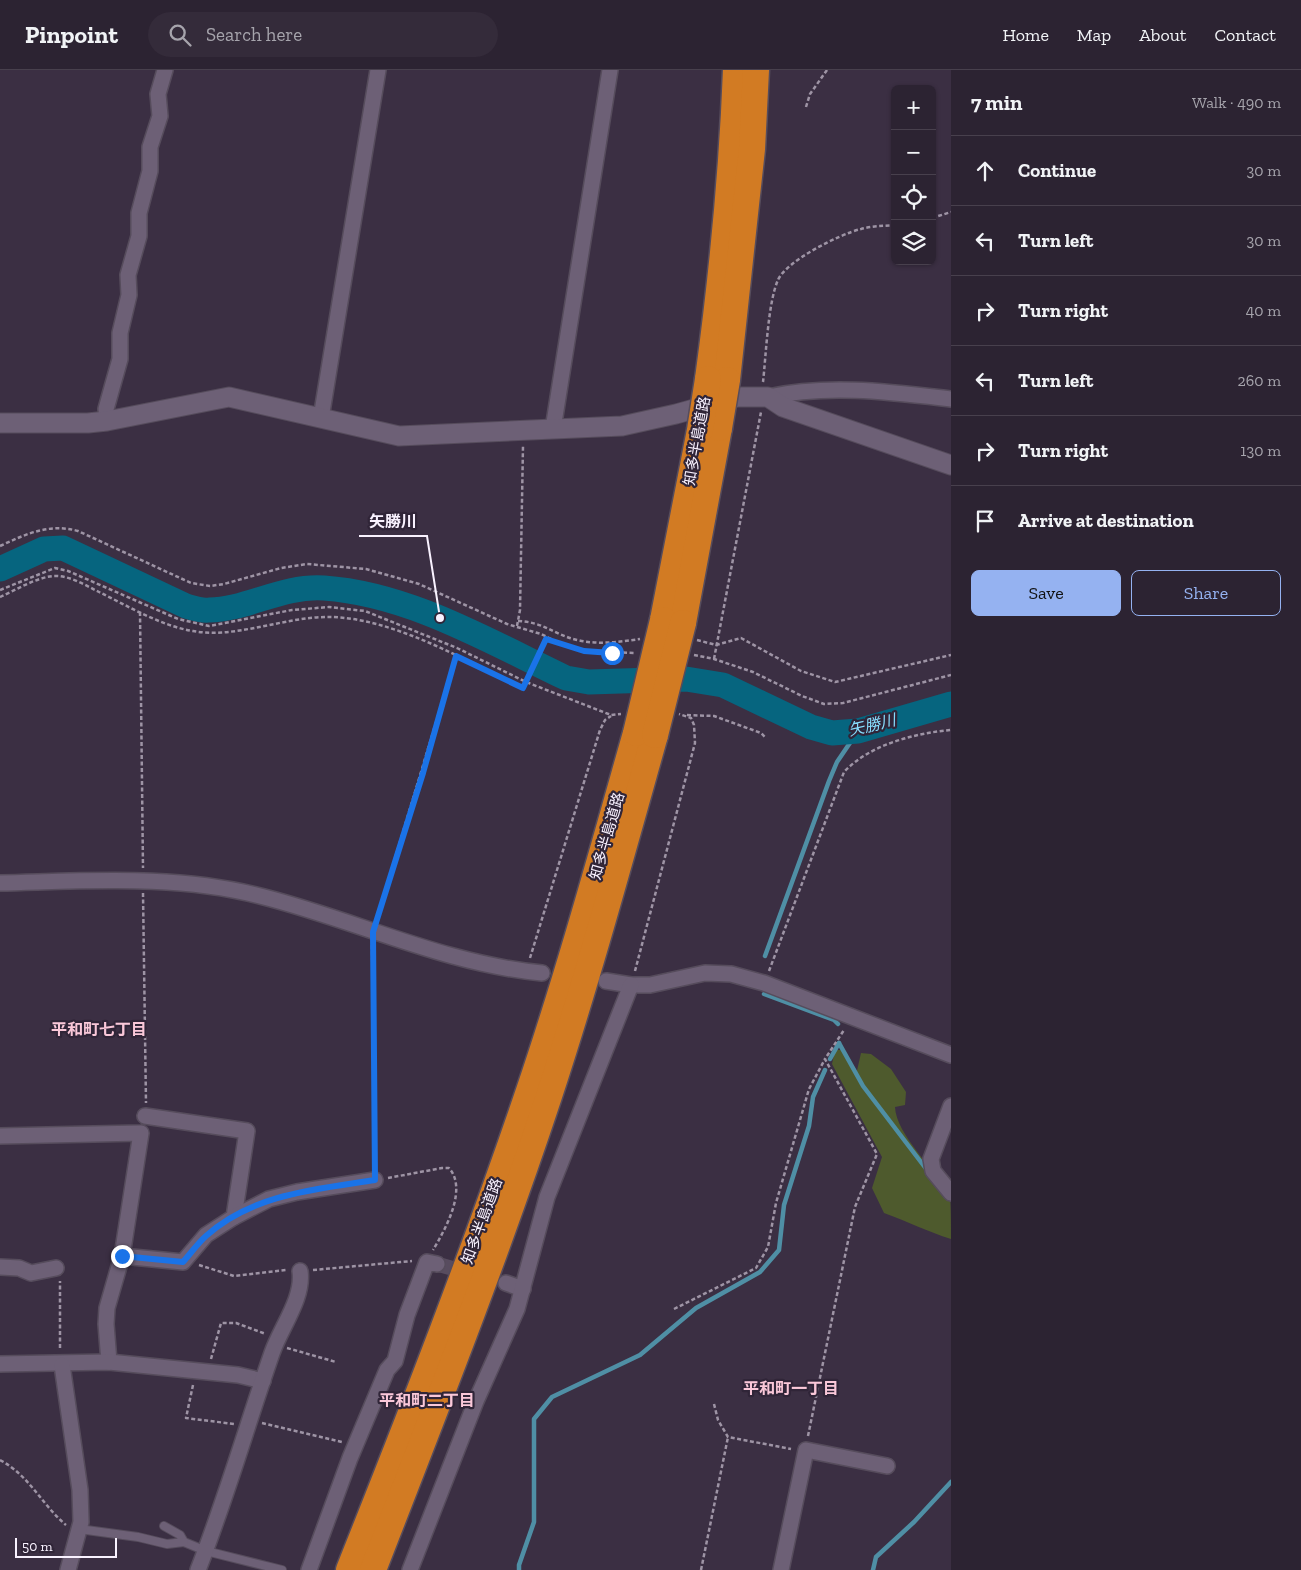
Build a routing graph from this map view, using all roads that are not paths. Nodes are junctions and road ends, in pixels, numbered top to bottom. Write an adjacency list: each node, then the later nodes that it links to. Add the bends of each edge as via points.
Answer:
1 (165, 70): 10 (street, via 158,94 160,116 150,147 150,171 128,276 129,295 120,333 120,359 106,409)
2 (378, 70): 9 (street)
3 (610, 70): 12 (street)
4 (736, 70): 6 (highway, 知多半島道路)
5 (756, 70): 6 (highway, 知多半島道路, via 752,149)
6 (717, 380): 14 (highway, 知多半島道路, bridge, via 681,628)
7 (768, 397): 8 (street, via 787,393 877,390); 12 (street, via 737,397 622,426); 13 (street, via 783,407)
8 (951, 398)
9 (321, 418): 10 (street, via 229,397); 12 (street, via 400,436)
10 (107, 421): 11 (street, via 88,424)
11 (0, 423)
12 (553, 429)
13 (951, 465)
14 (639, 727): 25 (highway, 知多半島道路, via 590,969); 38 (highway, 知多半島道路, via 529,1090)
15 (0, 883): 16 (street, via 143,881 236,890 465,961)
16 (542, 973)
17 (606, 981): 18 (street)
18 (631, 985): 19 (street, via 650,985 705,973 730,974 764,983); 33 (street, via 547,1197)
19 (951, 1055)
20 (951, 1106): 24 (street, via 931,1159 933,1171)
21 (145, 1116): 26 (street, via 247,1131)
22 (0, 1136): 27 (street, via 141,1133)
23 (375, 1180): 26 (street, via 287,1194 269,1199)
24 (951, 1193)
25 (511, 1207): 50 (highway, 知多半島道路); 51 (highway, via 516,1226)
26 (234, 1217): 27 (street, via 206,1235 183,1262)
27 (122, 1256): 34 (street, via 107,1308)
28 (432, 1263): 47 (street, via 407,1315 395,1361 387,1370 355,1446)
29 (0, 1267): 31 (street)
30 (300, 1271): 37 (street, via 299,1291)
31 (58, 1274)
32 (506, 1283): 33 (street)
33 (523, 1289): 52 (street)
34 (109, 1362): 36 (street); 37 (street, via 238,1375)
35 (0, 1364): 36 (street)
36 (61, 1365): 41 (street, via 80,1490)
37 (263, 1381): 43 (street)
38 (404, 1432): 48 (highway, via 384,1449); 49 (highway, 知多半島道路)
39 (887, 1466): 53 (street, via 805,1450)
40 (164, 1526): 42 (lane, via 180,1535)
41 (78, 1531): 42 (lane, via 138,1537 167,1544); 44 (street)
42 (184, 1542): 43 (lane)
43 (206, 1551): 45 (street); 46 (lane)
44 (68, 1570)
45 (198, 1570)
46 (282, 1570)
47 (309, 1570)
48 (331, 1570)
49 (349, 1570)
50 (373, 1570)
51 (385, 1570)
52 (410, 1570)
53 (781, 1570)

